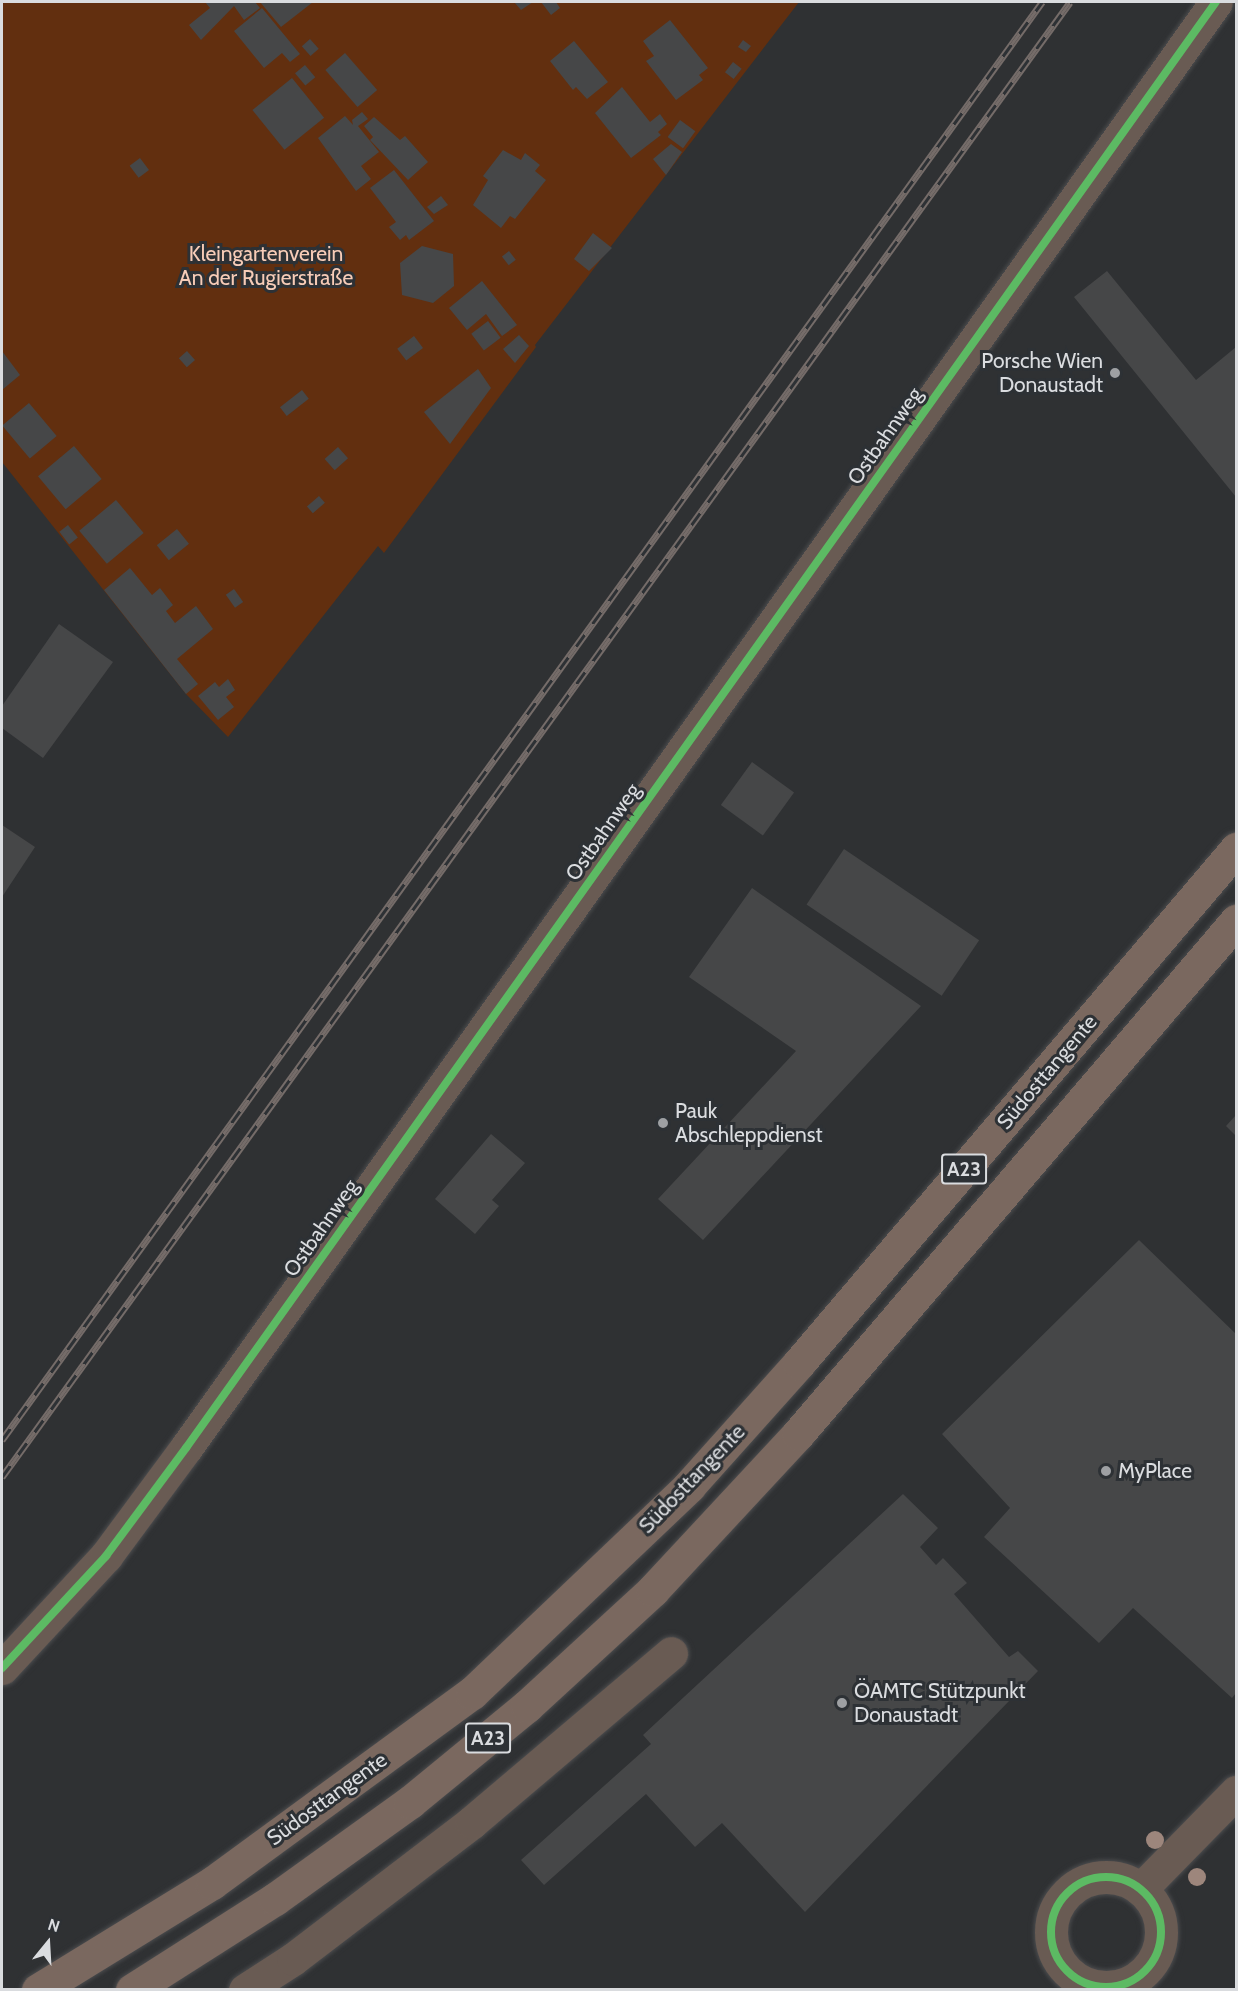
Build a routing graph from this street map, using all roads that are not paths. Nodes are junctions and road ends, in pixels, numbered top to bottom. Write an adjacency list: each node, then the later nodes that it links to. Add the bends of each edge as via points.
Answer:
1 (1216, 2): 5 (street, Ostbahnweg, via 186,1448 106,1556)
2 (1236, 849): 9 (highway, Südosttangente / A23, via 799,1363 689,1486 472,1693 212,1883)
3 (1235, 924): 10 (highway, A23, via 798,1434 652,1590 527,1706 410,1802 275,1899)
4 (671, 1653): 11 (street, via 472,1822 293,1959)
5 (2, 1668)
6 (1236, 1792): 7 (street)
7 (1141, 1889): 8 (street, via 1154,1903 1161,1921 1161,1940 1149,1966 1127,1983 1108,1988); 8 (street, via 1110,1876 1076,1884 1063,1896 1050,1929 1052,1947)
8 (1066, 1983)
9 (38, 1989)
10 (132, 1989)
11 (245, 1989)

